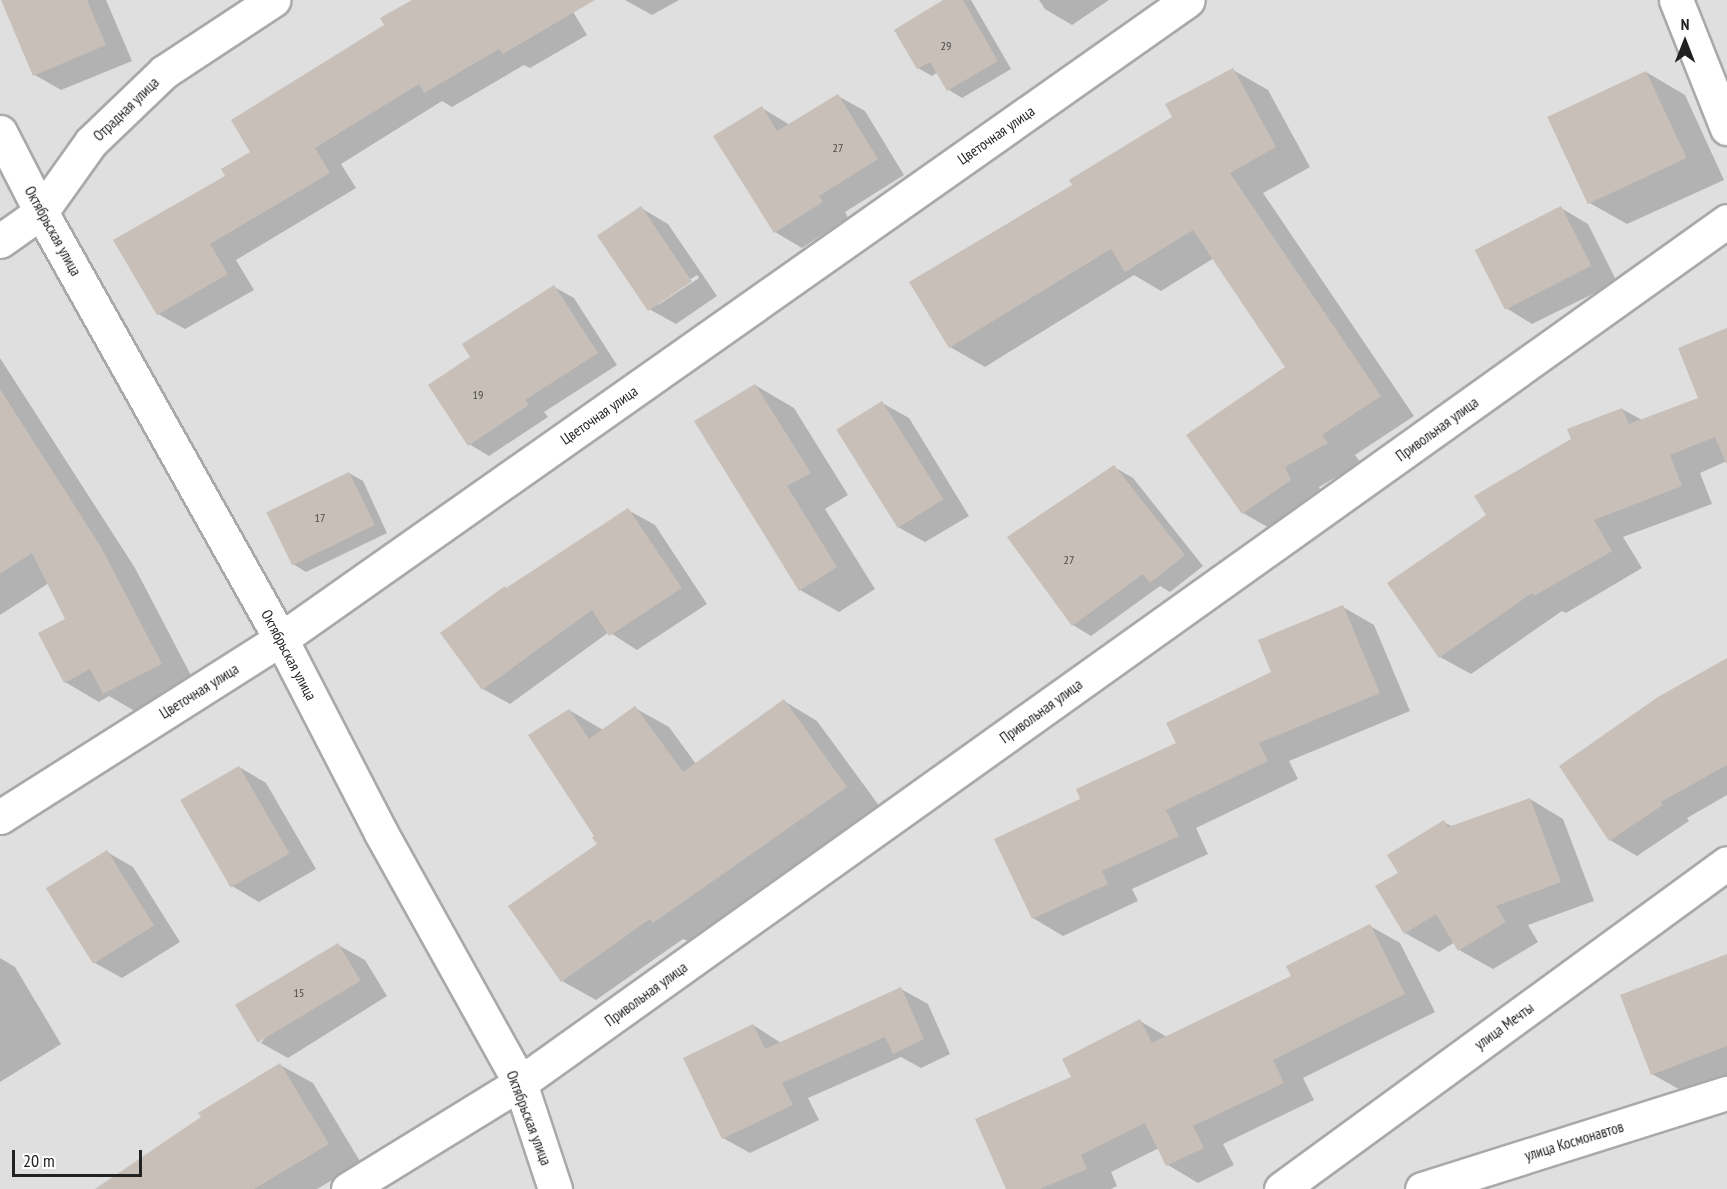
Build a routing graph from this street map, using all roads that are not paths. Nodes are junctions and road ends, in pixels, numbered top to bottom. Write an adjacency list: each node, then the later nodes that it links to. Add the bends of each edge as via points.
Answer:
1 (273, 0): 6 (street, Отрадная улица, via 164,72 91,142)
2 (1188, 0): 9 (street, Цветочная улица)
3 (1676, 0): 4 (street)
4 (1727, 128)
5 (0, 132): 6 (street, Октябрьская улица)
6 (41, 212): 8 (street, Отрадная улица); 9 (street, Октябрьская улица)
7 (1727, 221): 12 (street, Привольная улица)
8 (0, 241)
9 (281, 639): 10 (street, Цветочная улица); 12 (street, Октябрьская улица, via 381,833)
10 (0, 817)
11 (1727, 863): 16 (street, улица Мечты)
12 (520, 1083): 14 (street, Привольная улица); 15 (street, Октябрьская улица)
13 (1727, 1093): 17 (street, улица Космонавтов)
14 (348, 1189)
15 (555, 1189)
16 (1281, 1189)
17 (1422, 1189)

